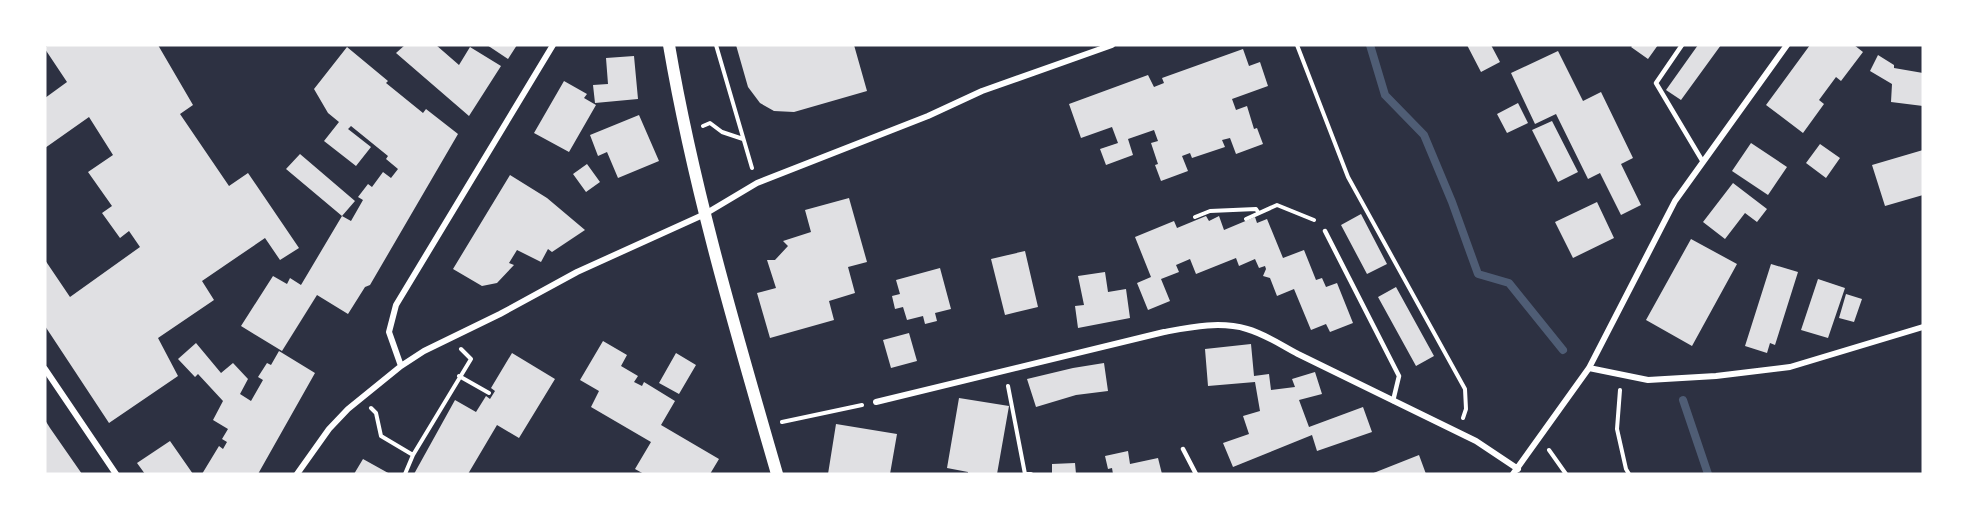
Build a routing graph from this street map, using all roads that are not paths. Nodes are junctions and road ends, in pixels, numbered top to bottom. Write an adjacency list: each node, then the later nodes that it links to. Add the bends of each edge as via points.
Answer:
1 (553, 45): 10 (street, via 396,305 389,332)
2 (669, 45): 7 (main road)
3 (1112, 45): 7 (street, via 982,92 757,183)
4 (1682, 45): 6 (lane, via 1656,83)
5 (1787, 45): 6 (street)
6 (1703, 162): 11 (street, via 1674,201)
7 (705, 214): 10 (street, via 577,272); 19 (main road)
8 (1325, 231): 13 (lane, via 1399,376)
9 (1923, 327): 11 (street, via 1790,367 1648,380)
10 (401, 366): 18 (street, via 329,429)
11 (1589, 368): 16 (street)
12 (45, 369): 17 (street)
13 (1393, 401): 14 (street, via 1269,338 1247,329 1208,325 1164,332); 16 (street, via 1476,441)
14 (876, 402)
15 (1184, 449): 20 (lane)
16 (1515, 471)
17 (116, 474)
18 (297, 474)
19 (777, 474)
20 (1196, 474)

